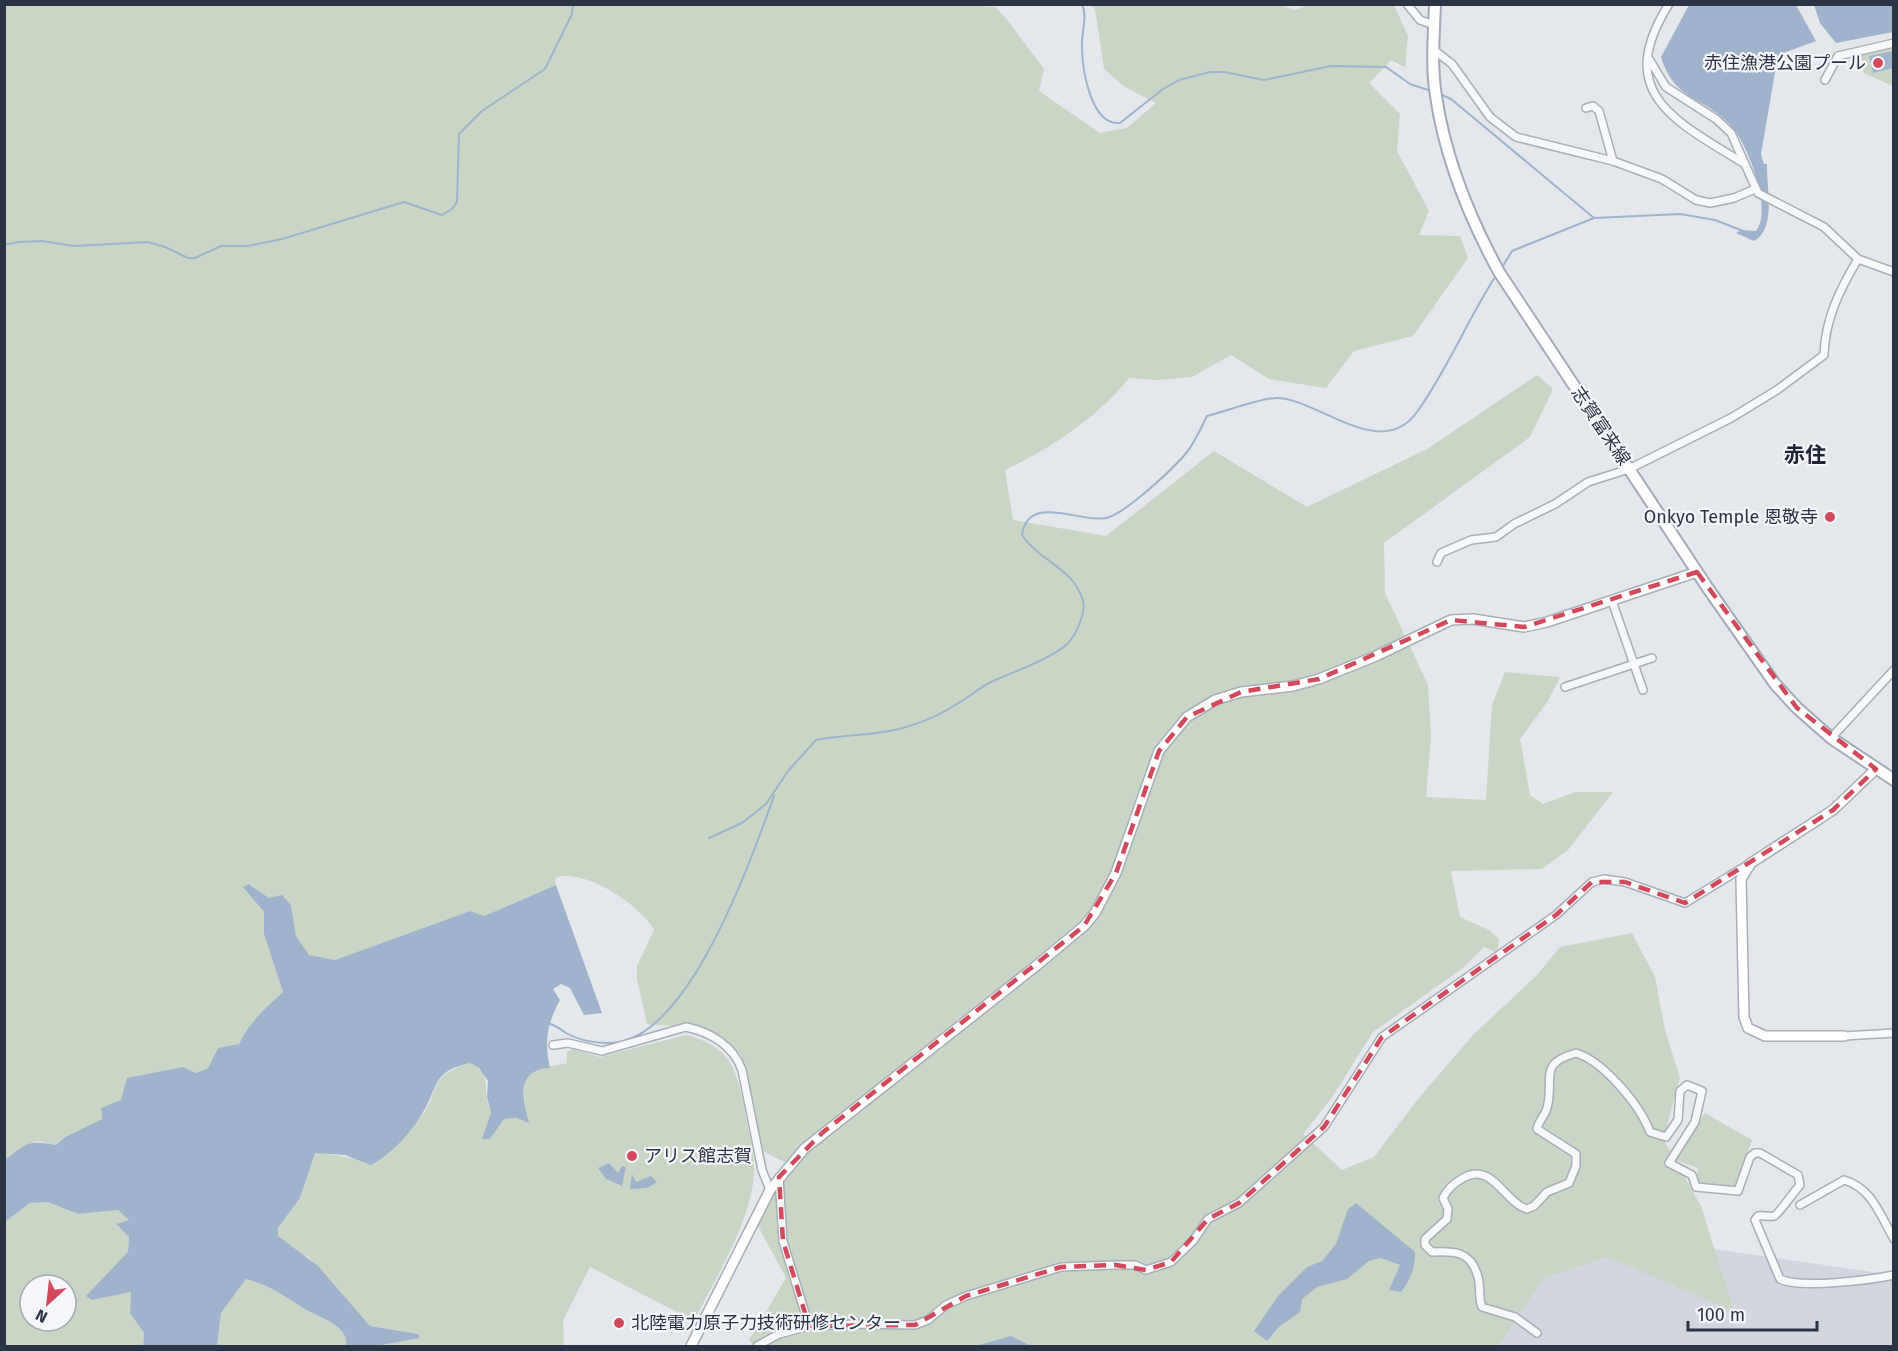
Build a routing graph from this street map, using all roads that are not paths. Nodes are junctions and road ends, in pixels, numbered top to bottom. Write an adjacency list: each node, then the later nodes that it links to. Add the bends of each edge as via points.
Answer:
1 (1407, 4): 4 (street, via 1420,20)
2 (1435, 4): 4 (main road, 志賀富来線)
3 (1669, 4): 7 (street, via 1654,29)
4 (1434, 25): 6 (main road, 志賀富来線)
5 (1893, 43): 8 (street, via 1838,56)
6 (1434, 50): 10 (street, via 1452,64 1477,102 1503,129 1516,137); 15 (main road, 志賀富来線, via 1442,120 1465,201 1494,263)
7 (1649, 59): 11 (street, via 1666,87 1731,133); 11 (street, via 1647,76 1656,98 1688,130)
8 (1825, 80)
9 (1586, 108): 10 (street, via 1593,106 1599,111)
10 (1613, 161): 12 (street, via 1710,203)
11 (1743, 163): 12 (street)
12 (1756, 191): 13 (street, via 1824,227)
13 (1858, 259): 14 (street); 15 (street, via 1837,293 1824,339 1824,355 1731,418)
14 (1893, 272)
15 (1629, 469): 16 (street, via 1588,482 1496,537 1471,540 1441,553); 17 (main road, 志賀富来線)
16 (1437, 562)
17 (1697, 572): 18 (street); 24 (main road, 志賀富来線, via 1775,684)
18 (1612, 601): 20 (street); 31 (street, via 1524,627 1473,619 1451,620 1319,679 1241,692 1215,700 1187,717 1159,751 1116,873 1084,926 946,1039 822,1133)
19 (1652, 658): 20 (street)
20 (1634, 663): 22 (street); 23 (street)
21 (1893, 670): 24 (street)
22 (1565, 687)
23 (1643, 690)
24 (1832, 738): 25 (main road, 志賀富来線)
25 (1876, 769): 26 (main road, 志賀富来線); 27 (street, via 1833,810)
26 (1891, 775)
27 (1751, 863): 29 (street, via 1741,879 1745,1023 1753,1033 1764,1036); 36 (street, via 1684,903 1625,882 1592,882 1556,915 1382,1037 1324,1127 1239,1203 1208,1219 1172,1262 1146,1270 1116,1264 1061,1267 966,1296 915,1325)
28 (1893, 1033): 29 (street)
29 (1844, 1036)
30 (552, 1045): 32 (street, via 568,1043 603,1051 686,1027 722,1042 742,1070 762,1170)
31 (779, 1177): 32 (street); 36 (street, via 783,1241)
32 (770, 1190): 38 (street)
33 (1800, 1205): 34 (street, via 1844,1180 1853,1183 1869,1194)
34 (1893, 1239)
35 (1893, 1275): 37 (street, via 1822,1282 1780,1279 1755,1220 1758,1215 1780,1212 1787,1197 1800,1185 1798,1175 1755,1153 1738,1191 1695,1187 1692,1175 1669,1163 1695,1122 1702,1091 1687,1085 1680,1091 1678,1120 1665,1137 1658,1136 1650,1132 1644,1117 1598,1065 1576,1053 1555,1061 1549,1068 1547,1110 1537,1129 1576,1154 1569,1183 1547,1192 1527,1209 1516,1204 1486,1175 1468,1175 1445,1194 1447,1219 1425,1239 1432,1252 1448,1250 1471,1262 1479,1278 1482,1307 1515,1317)
36 (809, 1326): 39 (street, via 778,1334)
37 (1537, 1333)
38 (691, 1347)
39 (757, 1347)

